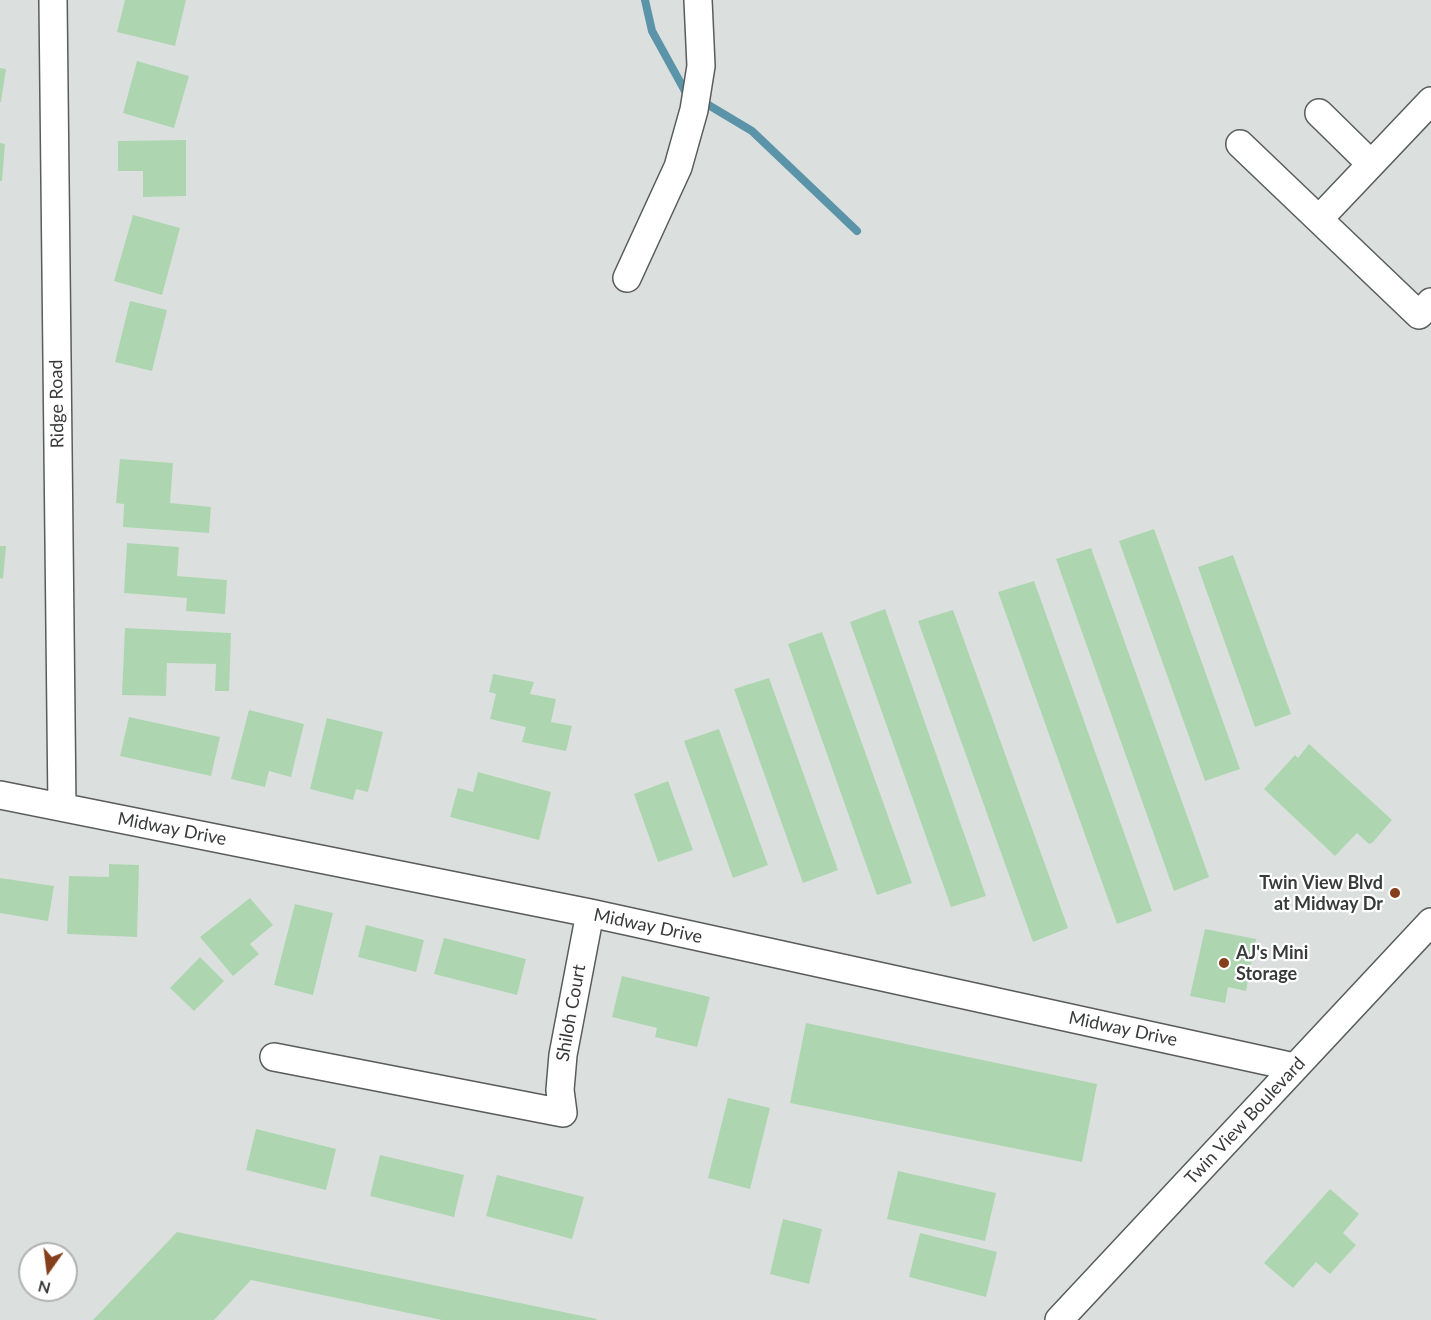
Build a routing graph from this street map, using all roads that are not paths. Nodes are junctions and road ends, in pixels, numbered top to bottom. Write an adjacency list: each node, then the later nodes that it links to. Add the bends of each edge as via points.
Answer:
1 (53, 0): 11 (street, Ridge Road)
2 (698, 0): 8 (street, via 701,66 694,110 678,167)
3 (1431, 101): 6 (street)
4 (1318, 114): 6 (street)
5 (1240, 144): 7 (street)
6 (1371, 164): 7 (street)
7 (1318, 219): 9 (street, via 1419,315)
8 (627, 278)
9 (1431, 302)
10 (0, 795): 11 (street, Midway Drive)
11 (62, 807): 12 (street, Midway Drive)
12 (590, 913): 14 (street, Shiloh Court, via 563,1055 563,1113); 15 (street, Midway Drive)
13 (1431, 922): 15 (street, Twin View Boulevard)
14 (274, 1057)
15 (1294, 1067): 16 (street, Twin View Boulevard)
16 (1059, 1320)

